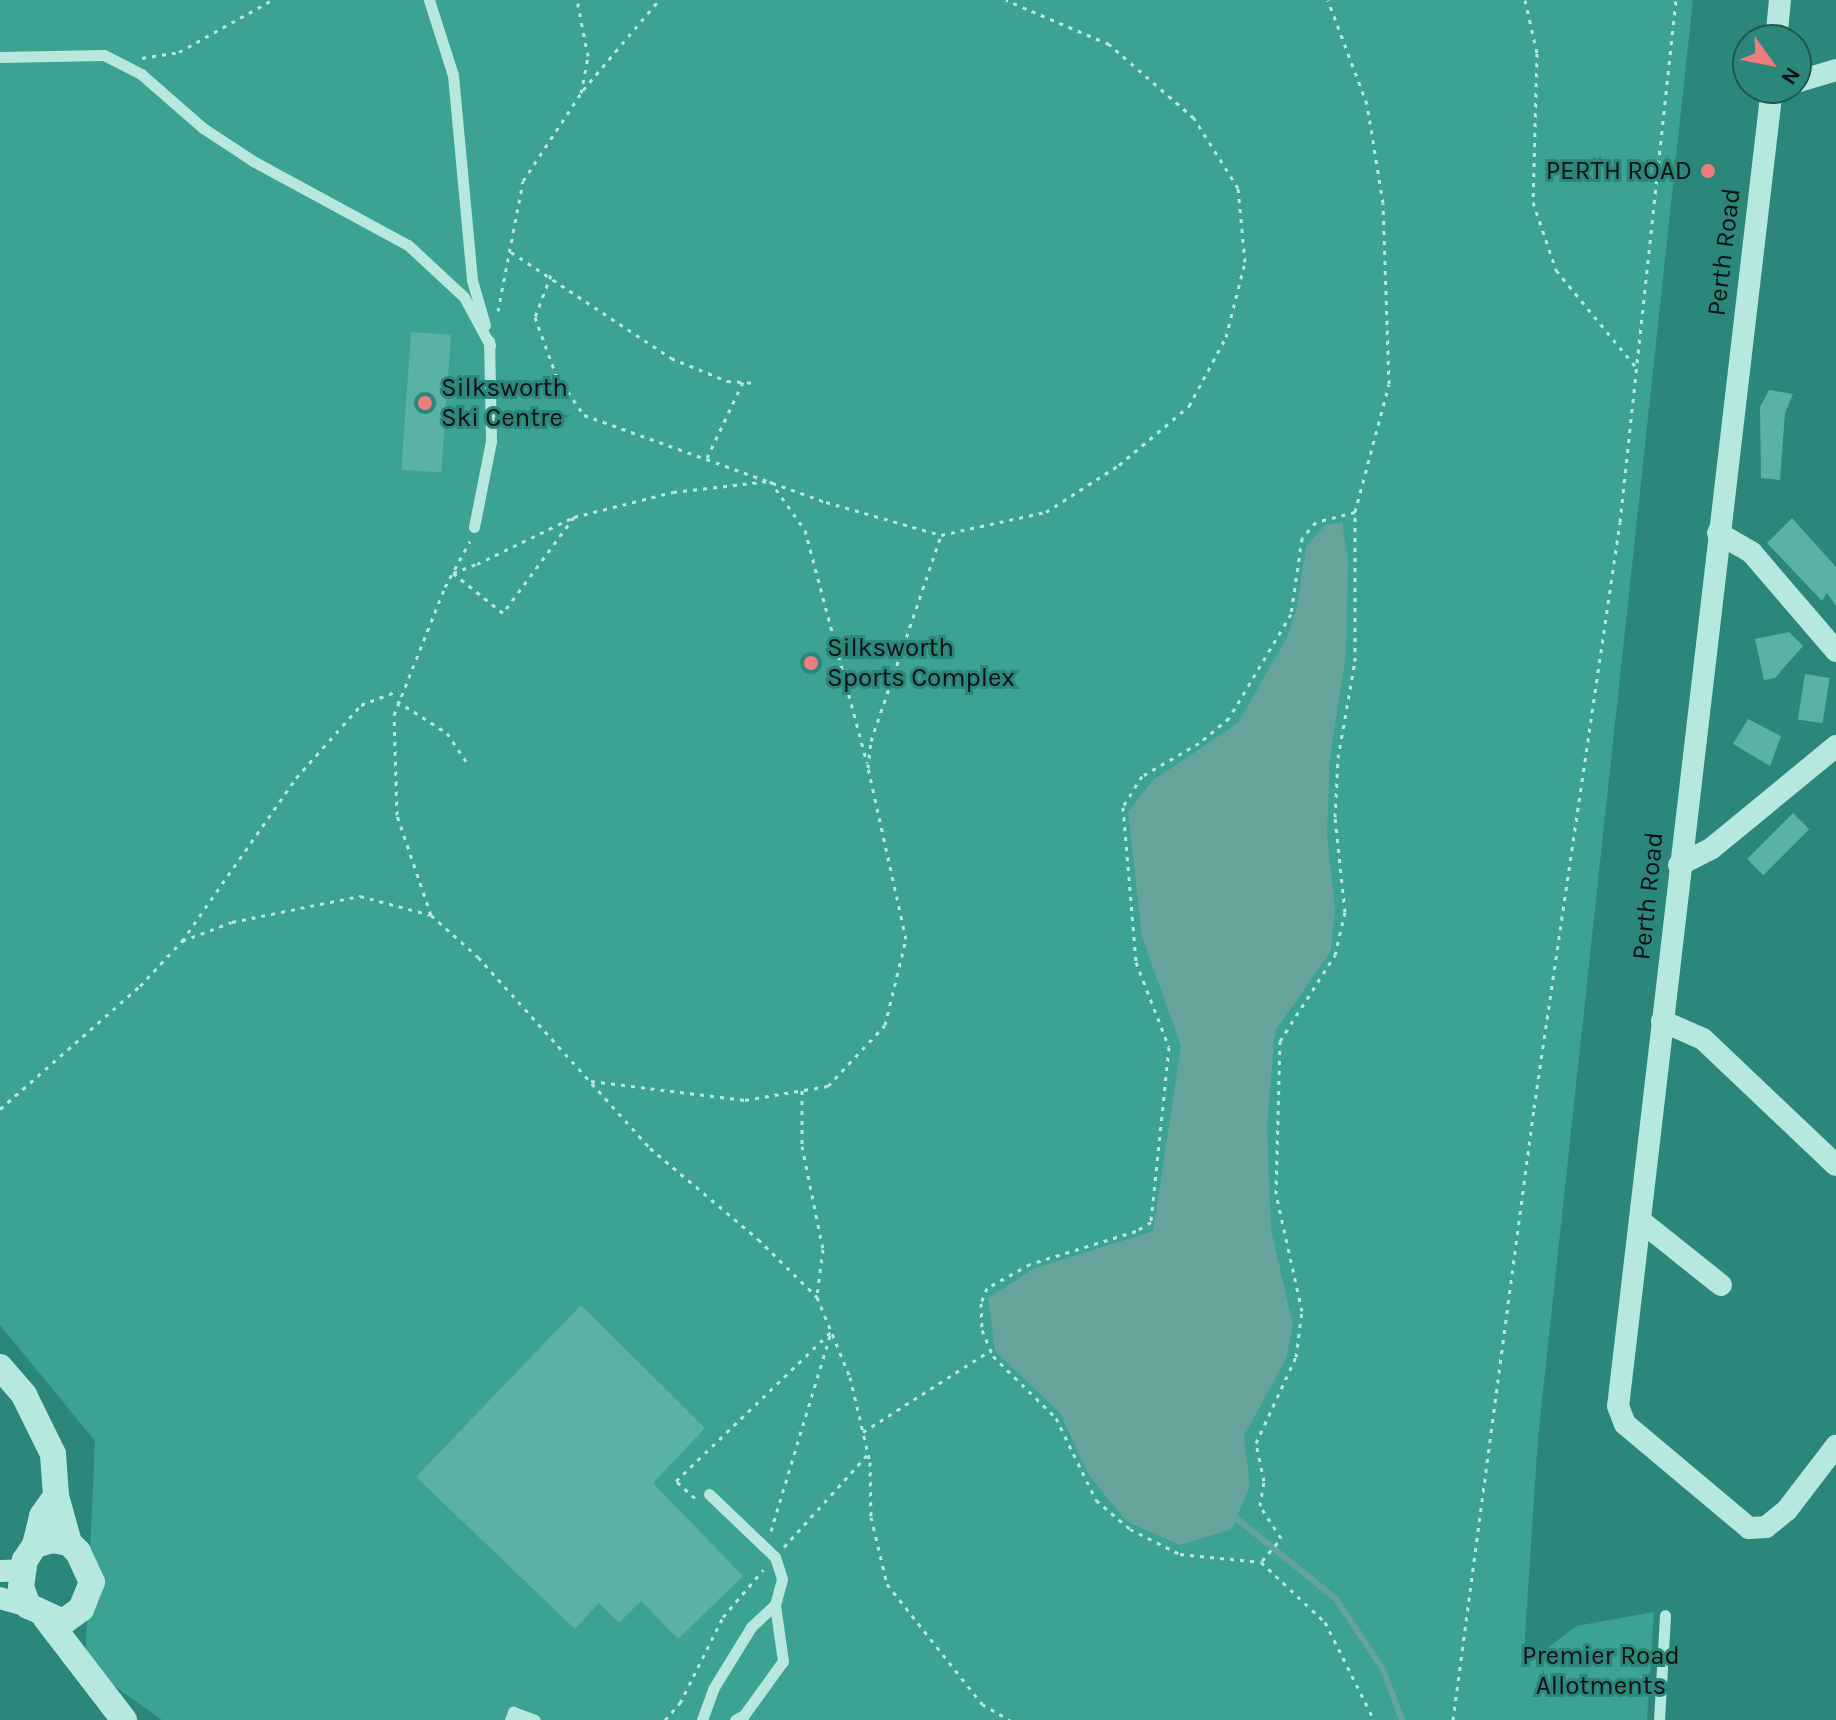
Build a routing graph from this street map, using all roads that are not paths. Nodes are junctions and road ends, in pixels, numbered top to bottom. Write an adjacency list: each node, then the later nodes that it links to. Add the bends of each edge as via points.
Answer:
1 (429, 0): 8 (lane, via 453,75 472,280)
2 (1780, 0): 3 (street)
3 (1778, 24)
4 (0, 57): 8 (lane, via 104,55 119,62 253,161 408,245 464,297)
5 (1836, 70): 6 (street)
6 (1812, 77)
7 (1771, 104): 10 (street, Perth Road)
8 (490, 345): 9 (lane, via 491,441)
9 (474, 527)
10 (1718, 533): 11 (street, via 1752,553); 13 (street, Perth Road)
11 (1836, 651)
12 (1836, 746): 13 (street, via 1712,848)
13 (1679, 865): 14 (street, Perth Road)
14 (1662, 1021): 15 (street, via 1703,1039); 16 (street, Perth Road)
15 (1836, 1165)
16 (1642, 1222): 17 (street); 19 (street, Perth Road, via 1620,1373 1618,1406 1625,1424 1749,1528 1766,1527 1787,1510)
17 (1721, 1285)
18 (0, 1367): 21 (street, via 24,1395 53,1454)
19 (1836, 1446)
20 (709, 1494): 26 (lane, via 775,1557 782,1579)
21 (56, 1496): 22 (street); 23 (street, via 42,1516)
22 (69, 1543): 23 (street); 27 (street, via 92,1582)
23 (35, 1545): 24 (street)
24 (12, 1570): 28 (street)
25 (0, 1598): 28 (street)
26 (775, 1605): 34 (lane, via 751,1627 713,1689); 35 (lane, via 783,1661)
27 (81, 1609): 28 (street, via 63,1622); 30 (street)
28 (36, 1612): 30 (street)
29 (1665, 1615): 36 (lane)
30 (85, 1665): 31 (street)
31 (124, 1720)
32 (510, 1720): 33 (lane, via 513,1712)
33 (535, 1720)
34 (702, 1720)
35 (735, 1720)
36 (1659, 1720)

